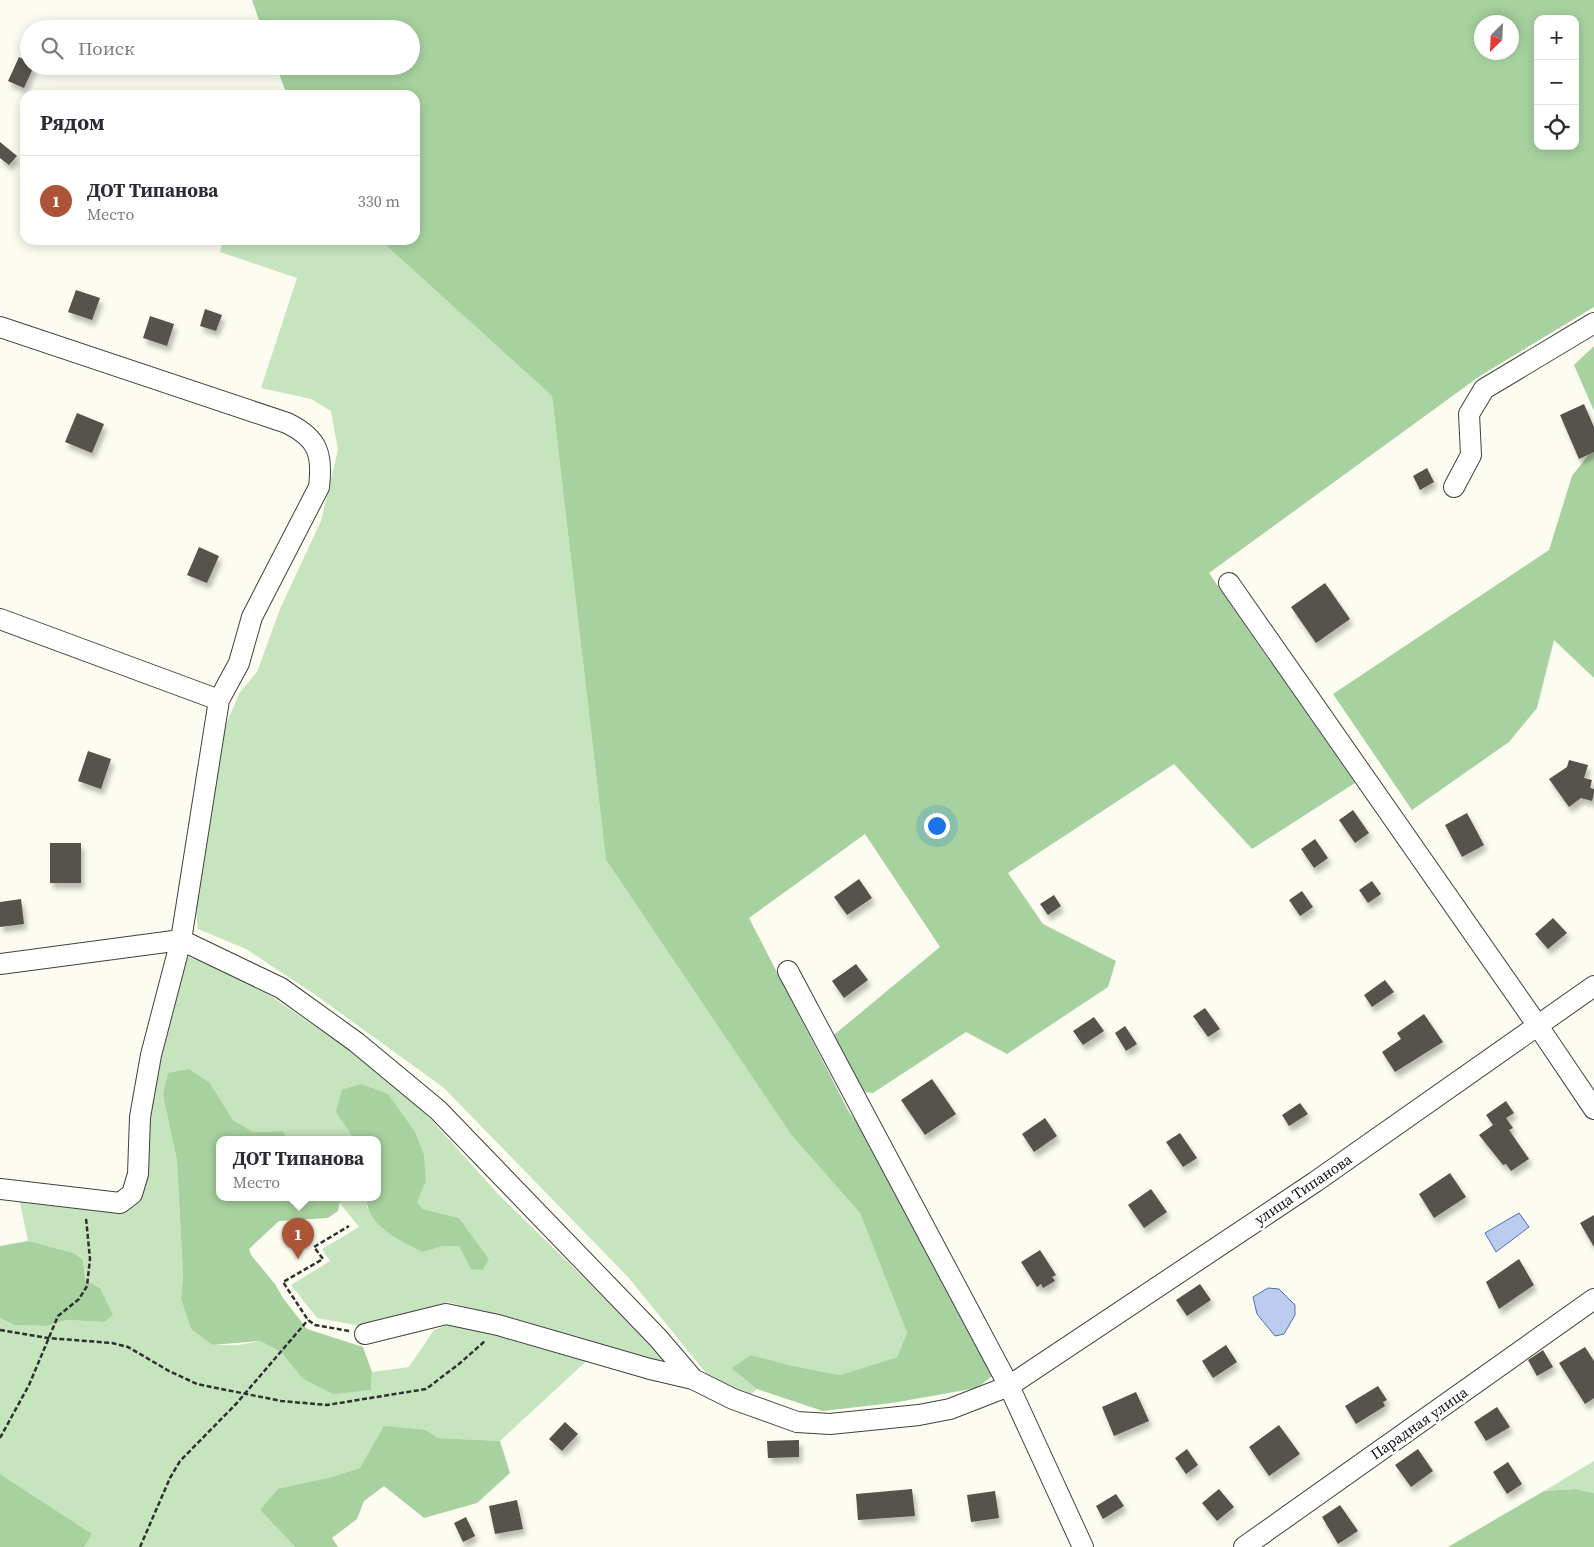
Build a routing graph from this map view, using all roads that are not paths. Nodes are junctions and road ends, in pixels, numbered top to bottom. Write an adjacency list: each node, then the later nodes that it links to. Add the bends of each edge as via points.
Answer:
1 (1594, 323): 3 (street, via 1484,389 1468,414 1471,455)
2 (0, 327): 6 (street, via 287,423 314,441 322,465 319,487 252,617 240,663)
3 (1454, 487)
4 (1229, 583): 11 (street)
5 (0, 619): 6 (street)
6 (218, 700): 7 (street)
7 (181, 940): 8 (street); 13 (street, via 151,1055 140,1117 138,1174 132,1194 120,1203); 16 (street, via 281,988 356,1042 438,1110 658,1338)
8 (0, 964)
9 (788, 971): 17 (street)
10 (1594, 986): 11 (street, улица Типанова)
11 (1538, 1026): 12 (street); 17 (street, улица Типанова, via 1315,1182)
12 (1594, 1109)
13 (0, 1189)
14 (1594, 1299): 19 (street, Парадная улица)
15 (365, 1334): 16 (street, via 446,1314 498,1325)
16 (693, 1379): 17 (street, улица Типанова, via 767,1413 797,1422 830,1424 927,1414 950,1409)
17 (1009, 1386): 18 (street)
18 (1083, 1547)
19 (1244, 1547)

